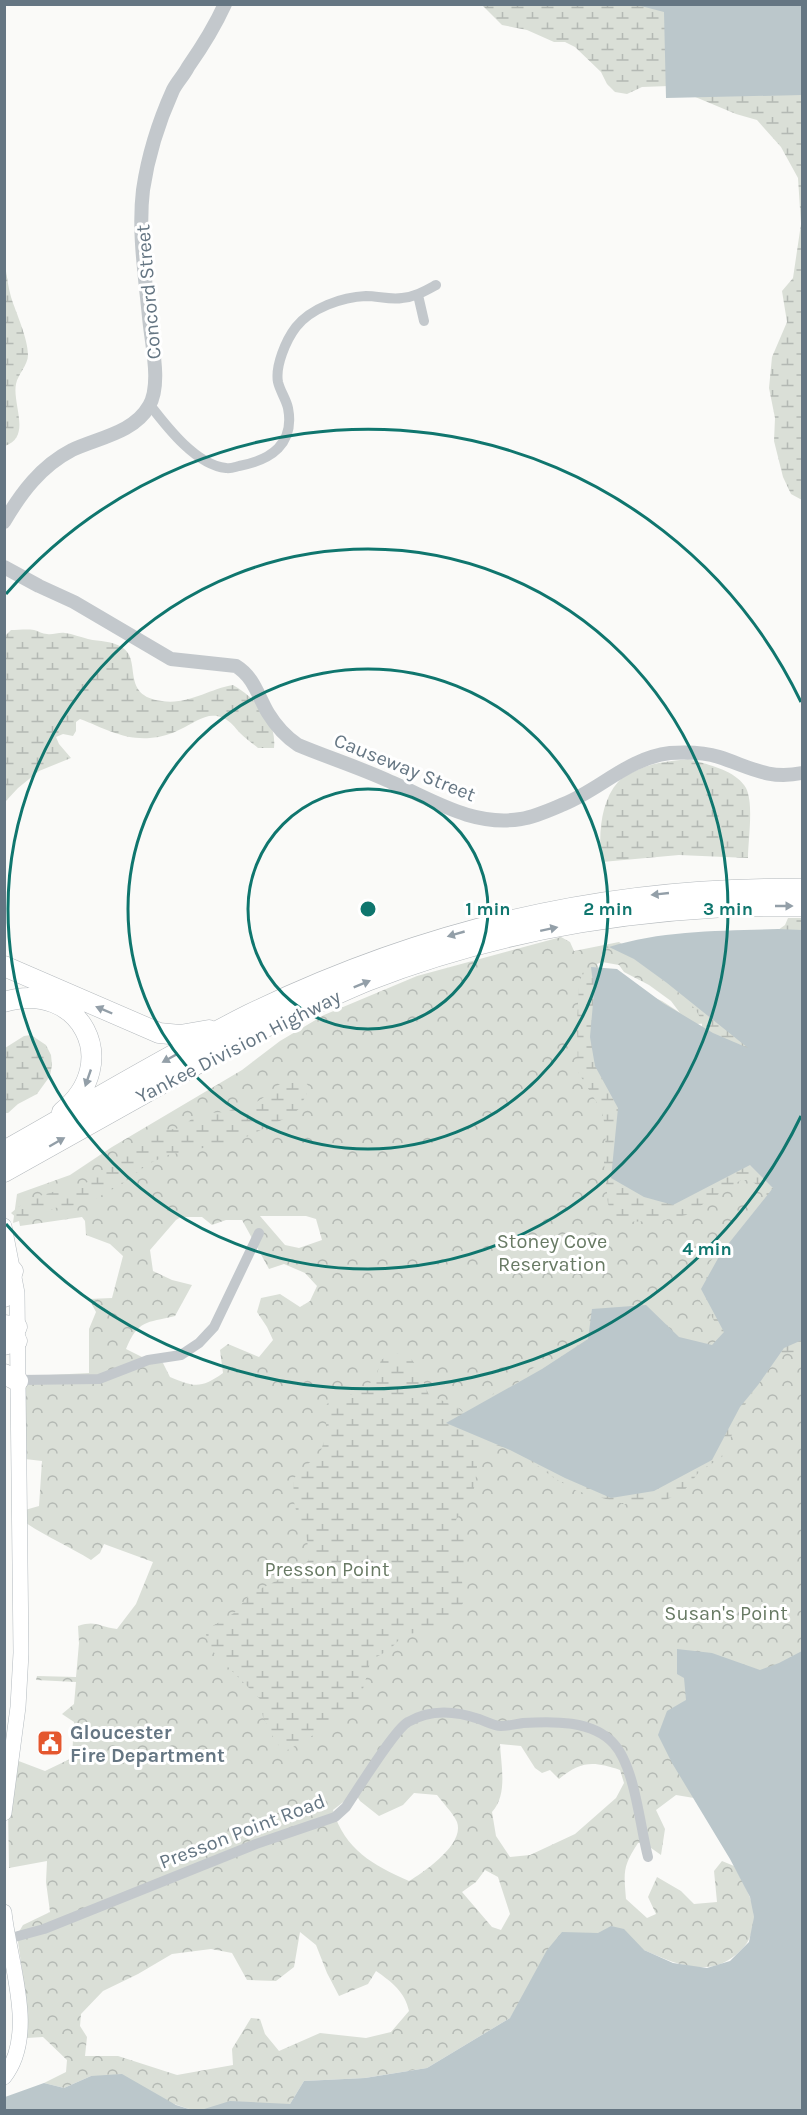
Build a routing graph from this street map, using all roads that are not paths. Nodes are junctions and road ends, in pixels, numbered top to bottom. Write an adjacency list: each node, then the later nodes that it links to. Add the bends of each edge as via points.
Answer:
1 (225, 4): 5 (street, Concord Street, via 174,89 145,179 142,232 155,379)
2 (436, 285): 3 (street)
3 (418, 295): 4 (street); 5 (street, via 341,300 318,310 296,327 279,358 278,382 288,407 289,423 284,442 273,455 226,468 205,461 170,432)
4 (424, 321)
5 (150, 405): 6 (street, via 132,424 51,463 36,476)
6 (4, 522)
7 (4, 567): 8 (street, Causeway Street, via 74,602 171,659 236,666 250,680 279,728 298,746 371,773 461,814 520,819 582,795 630,765 666,754 703,753 783,777)
8 (802, 773)
9 (802, 889): 14 (highway, Yankee Division Highway, one-way to 14, via 674,893 533,914 405,949)
10 (802, 906): 17 (highway, Yankee Division Highway, one-way to 10, via 257,1031 358,985 420,963 505,939 601,920 712,907)
11 (4, 966): 13 (highway)
12 (4, 978): 13 (highway)
13 (30, 979): 14 (highway, one-way to 13, via 212,1029 169,1035)
14 (316, 984): 16 (highway, Yankee Division Highway, one-way to 16, via 218,1032)
15 (5, 1002): 16 (highway, one-way to 16, via 39,997 65,1008 82,1026 92,1056 88,1080 76,1099)
16 (4, 1151)
17 (5, 1172)
18 (4, 1226): 20 (main road)
19 (259, 1233): 23 (street, via 214,1327 190,1351 148,1360 99,1379)
20 (14, 1271): 21 (highway); 22 (main road, via 17,1293)
21 (4, 1297)
22 (11, 1335): 23 (main road)
23 (14, 1378): 24 (main road, via 21,1653)
24 (4, 1813)
25 (648, 1857): 27 (street, Presson Point Road, via 623,1758 606,1735 573,1725 543,1722 500,1726 457,1713 437,1713 405,1723 346,1808 335,1817 256,1844 44,1929)
26 (4, 1912): 27 (main road)
27 (7, 1939): 28 (main road, via 21,2017 18,2048)
28 (4, 2077)

